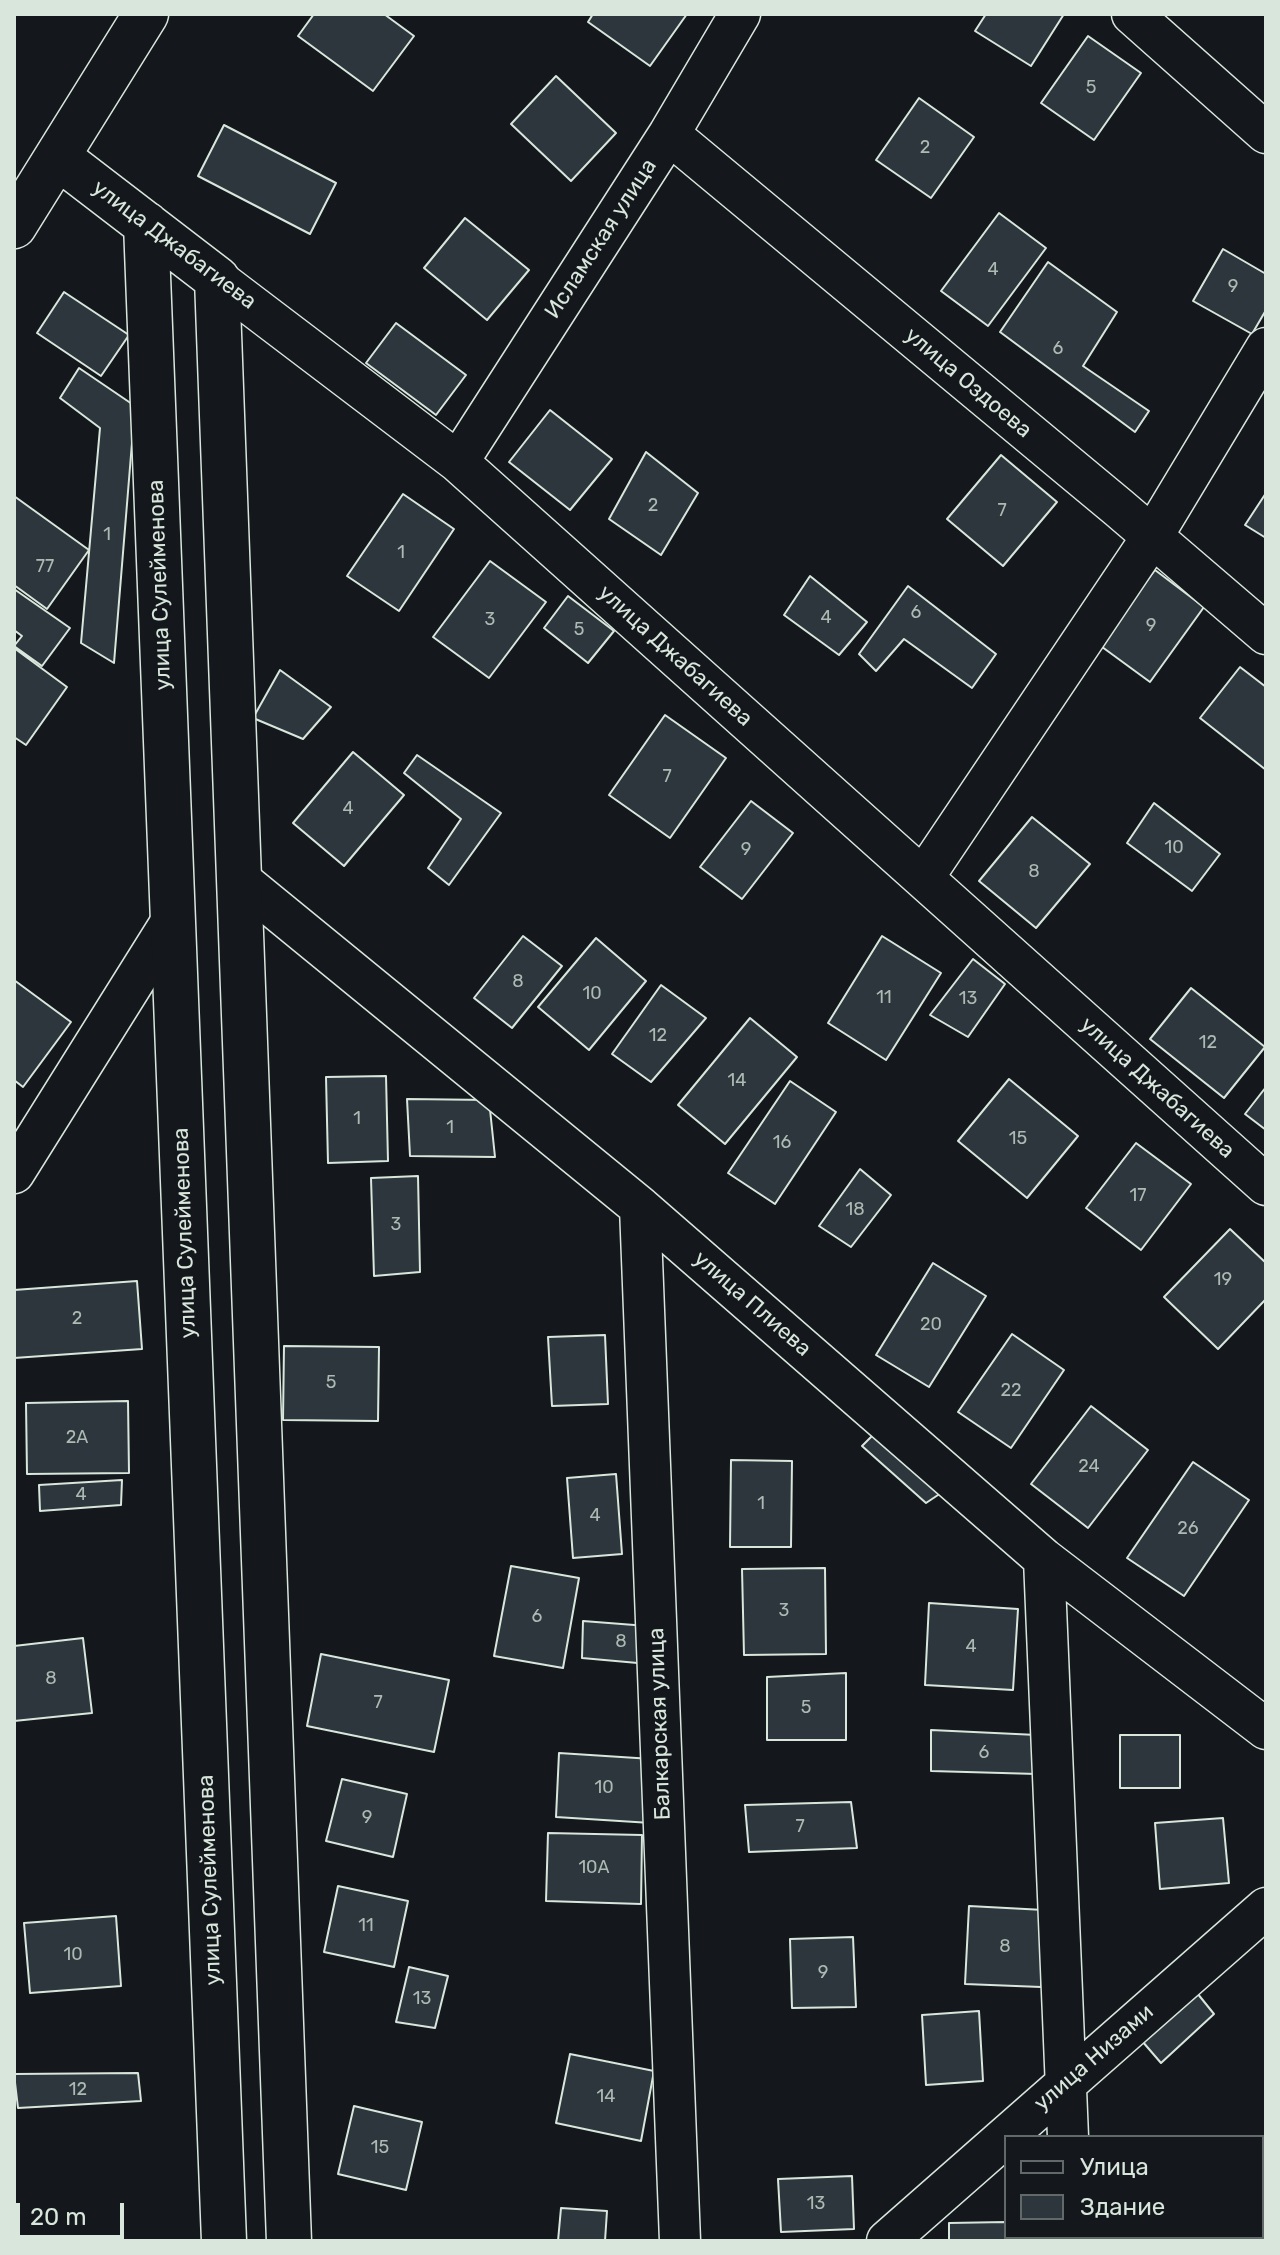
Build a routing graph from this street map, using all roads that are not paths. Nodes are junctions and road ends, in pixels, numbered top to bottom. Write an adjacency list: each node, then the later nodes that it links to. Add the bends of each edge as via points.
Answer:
1 (146, 14): 6 (main road)
2 (740, 14): 5 (street, Исламская улица)
3 (1132, 14): 4 (street)
4 (1266, 133)
5 (669, 134): 11 (street, Исламская улица); 12 (street, улица Оздоева)
6 (58, 157): 7 (main road, улица Джабагиева); 8 (main road)
7 (146, 224): 9 (main road, улица Джабагиева); 16 (main road, улица Сулейменова)
8 (14, 226)
9 (217, 279): 11 (street, улица Джабагиева); 15 (main road)
10 (1266, 348): 12 (street)
11 (458, 462): 14 (street, улица Джабагиева)
12 (1152, 537): 13 (street, улица Оздоева); 14 (street)
13 (1266, 634)
14 (923, 878): 18 (street, улица Джабагиева)
15 (239, 879): 19 (street, улица Плиева); 28 (main road)
16 (173, 919): 17 (street); 27 (main road, улица Сулейменова)
17 (14, 1173)
18 (1266, 1185)
19 (640, 1207): 20 (street, улица Плиева); 29 (street, Балкарская улица)
20 (1044, 1559): 21 (street, улица Плиева); 23 (street)
21 (1266, 1729)
22 (1266, 1908): 23 (street, улица Низами)
23 (1064, 2083): 24 (street, улица Низами); 25 (street)
24 (1006, 2135)
25 (1068, 2135)
26 (1004, 2137): 30 (street, улица Низами)
27 (224, 2241)
28 (289, 2241)
29 (680, 2241)
30 (887, 2241)

